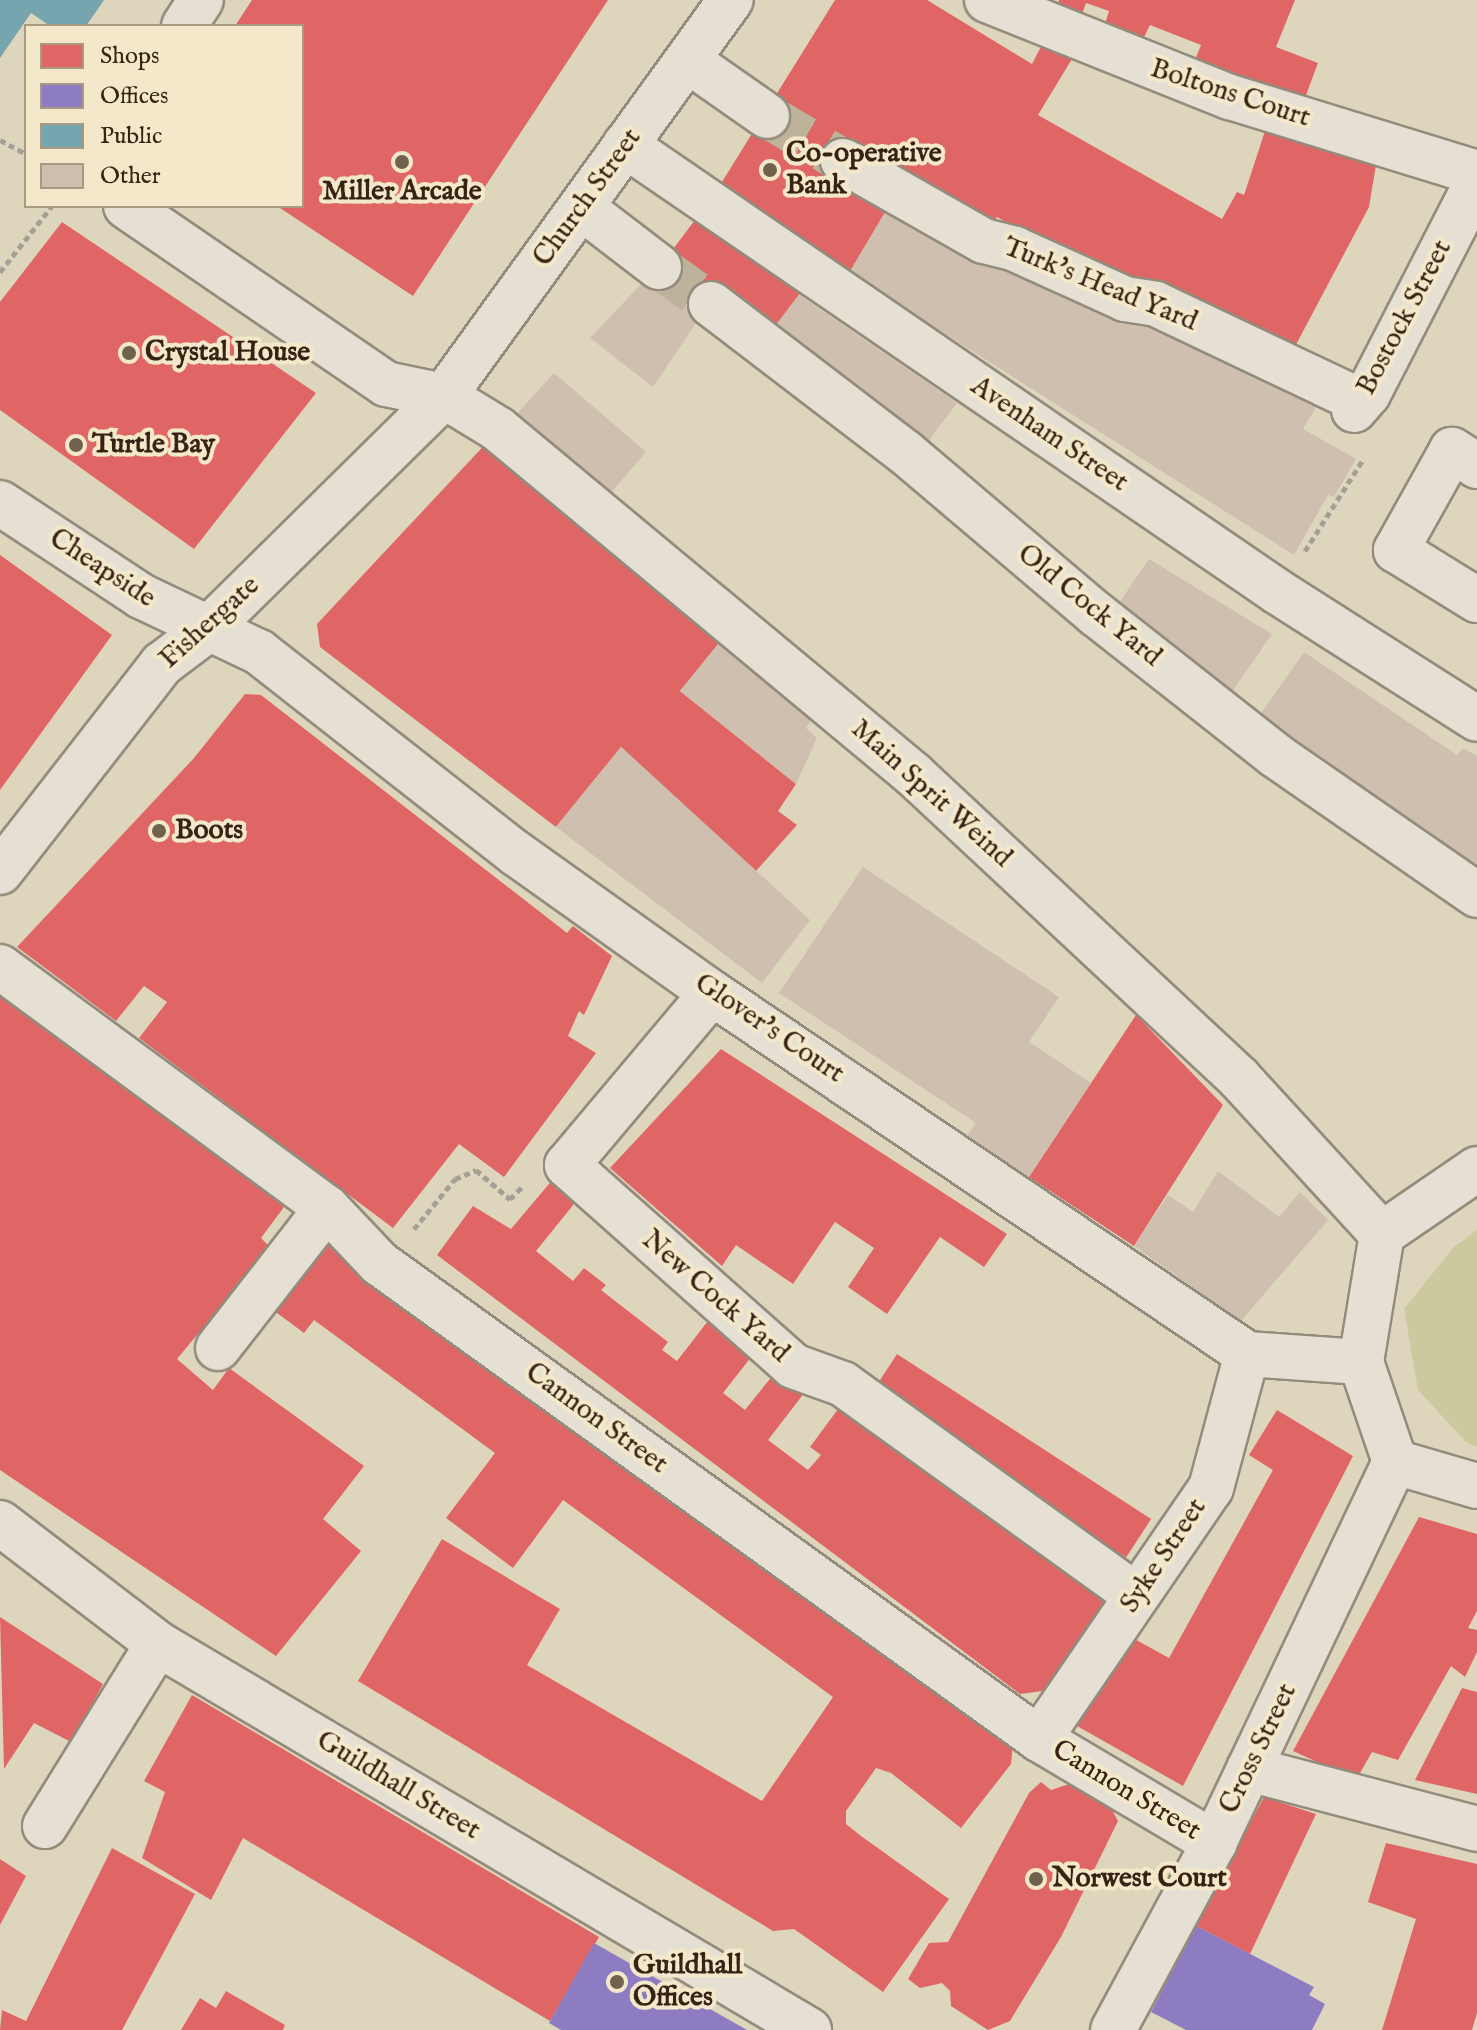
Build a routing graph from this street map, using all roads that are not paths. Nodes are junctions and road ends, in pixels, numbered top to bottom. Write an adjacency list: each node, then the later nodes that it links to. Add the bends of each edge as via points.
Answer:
1 (201, 0): 4 (street)
2 (731, 0): 5 (street, Church Street)
3 (987, 0): 9 (street, Boltons Court, via 1230,97)
4 (185, 24)
5 (690, 62): 6 (street); 7 (street, Church Street)
6 (767, 116)
7 (625, 145): 12 (street, Church Street); 21 (street, Avenham Street, via 1278,592)
8 (843, 161): 16 (street, Turk's Head Yard, via 984,241 1015,249 1125,299 1156,304)
9 (1477, 173)
10 (1477, 182): 16 (street, Bostock Street)
11 (129, 208): 15 (street, Main Sprit Weind, via 386,384)
12 (582, 208): 13 (street); 15 (street, Church Street)
13 (659, 267)
14 (711, 304): 23 (street, Old Cock Yard, via 906,453 1096,614 1275,755)
15 (444, 396): 20 (street, Fishergate); 28 (street, Main Sprit Weind, via 498,429 913,774 1239,1078)
16 (1357, 406)
17 (1477, 466): 19 (street, via 1452,450 1396,550)
18 (0, 503): 20 (street, Cheapside, via 141,596)
19 (1477, 600)
20 (206, 631): 22 (street, Fishergate, via 162,664); 25 (street, Glover's Court, via 259,652 517,854)
21 (1477, 719)
22 (0, 872)
23 (1477, 895)
24 (0, 967): 27 (street, Cannon Street)
25 (712, 993): 30 (street, Glover's Court); 35 (street, New Cock Yard, via 567,1165 793,1366 843,1384)
26 (1477, 1169): 28 (street)
27 (327, 1208): 29 (street); 37 (street, Cannon Street, via 379,1263)
28 (1382, 1234): 31 (street)
29 (218, 1348)
30 (1247, 1354): 31 (street, Glover's Court); 35 (street, Syke Street, via 1211,1488)
31 (1361, 1362): 32 (street)
32 (1395, 1462): 33 (street); 38 (street, Cross Street)
33 (1477, 1486)
34 (0, 1523): 36 (street, Guildhall Street)
35 (1137, 1596): 37 (street, Syke Street)
36 (158, 1644): 39 (street); 42 (street, Guildhall Street)
37 (1039, 1739): 41 (street, Cannon Street)
38 (1249, 1769): 40 (street); 41 (street, Cross Street)
39 (45, 1826)
40 (1477, 1829)
41 (1214, 1843): 43 (street, Cross Street)
42 (809, 2030)
43 (1113, 2030)

